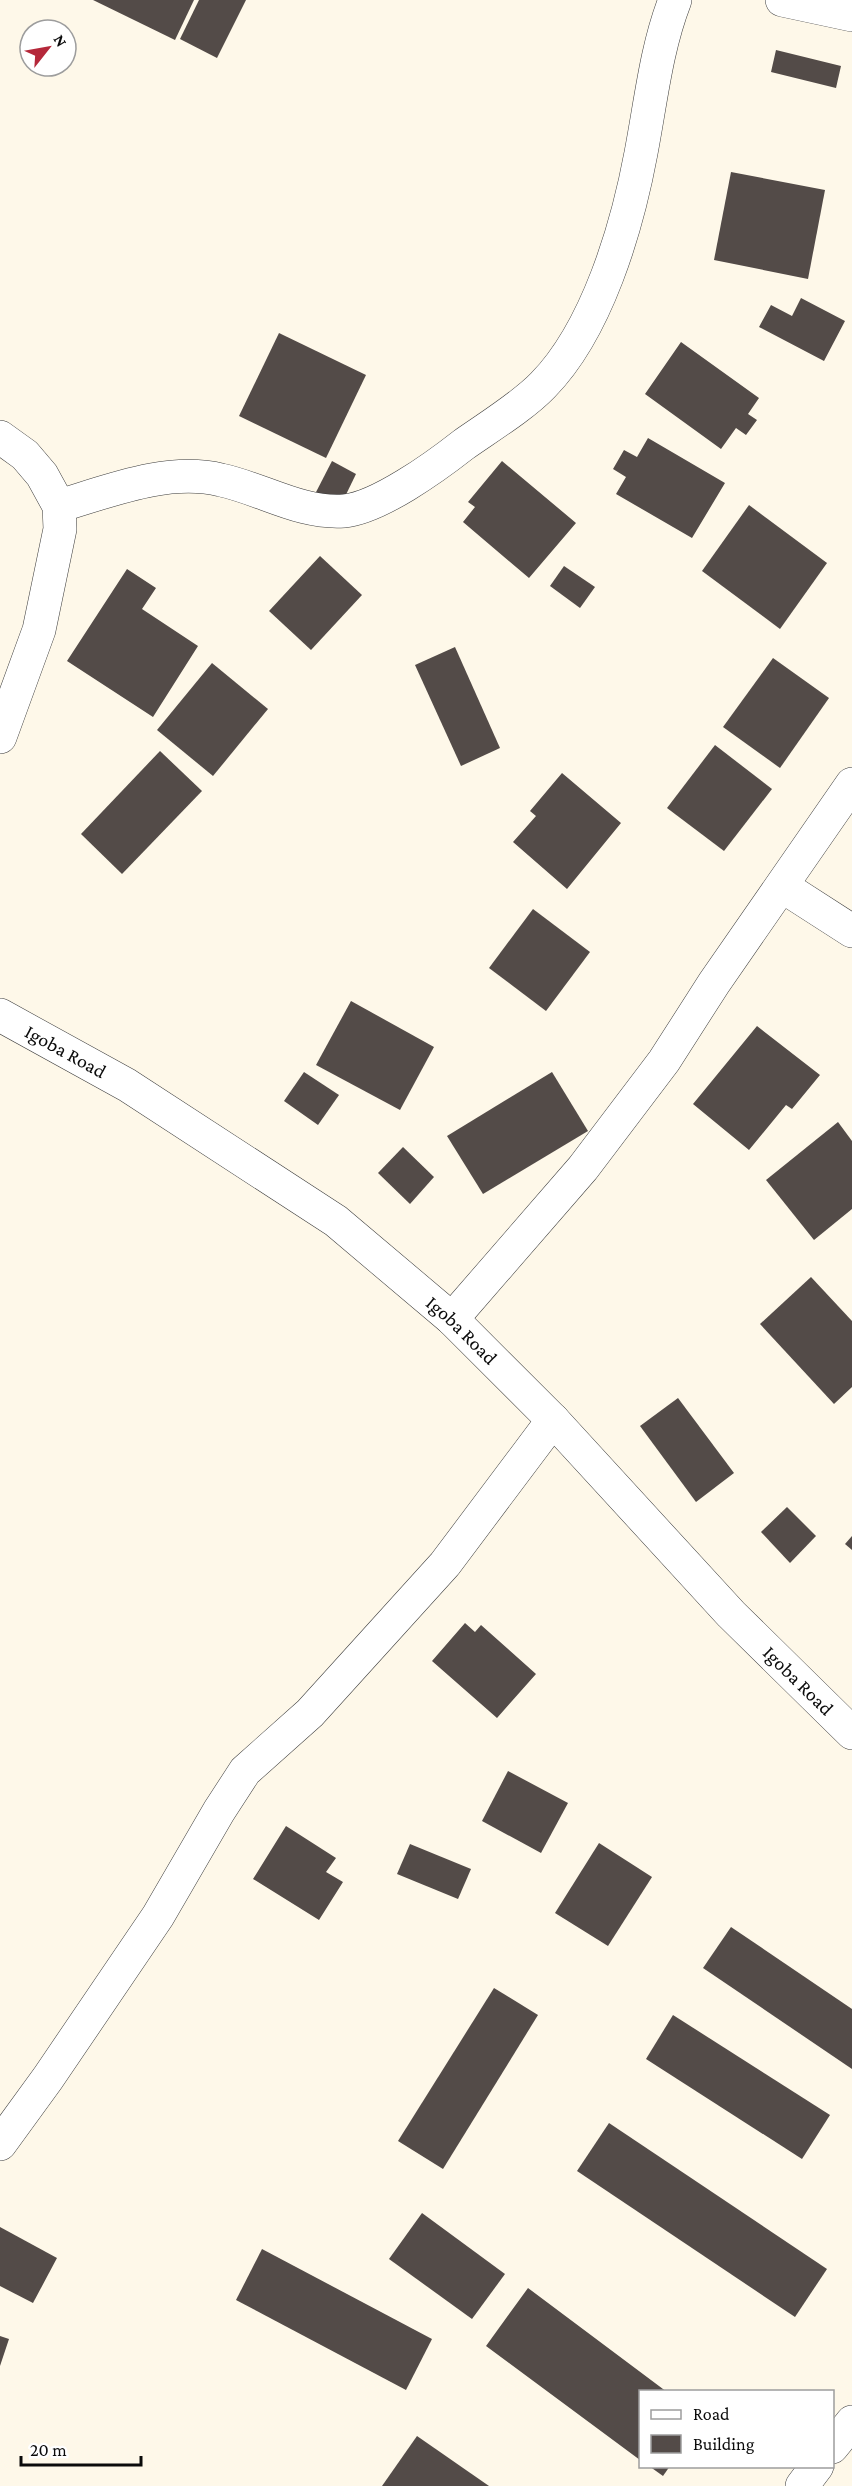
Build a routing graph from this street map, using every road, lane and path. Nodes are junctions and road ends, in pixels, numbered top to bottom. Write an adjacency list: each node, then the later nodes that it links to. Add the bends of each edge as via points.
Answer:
1 (675, 0): 5 (street, via 660,41 633,187 602,290 574,348 542,386 452,454 362,509 315,511 219,479 177,477 140,482)
2 (782, 0): 3 (street)
3 (852, 15)
4 (0, 436): 5 (street, via 25,455 42,475)
5 (59, 506): 6 (street, via 60,529 39,630)
6 (0, 737)
7 (852, 784): 8 (street)
8 (782, 886): 9 (street); 11 (street, via 664,1061 583,1168)
9 (852, 931)
10 (0, 1014): 11 (street, Igoba Road, via 127,1085 336,1221)
11 (452, 1319): 12 (street, Igoba Road)
12 (553, 1420): 13 (street, Igoba Road, via 731,1614); 14 (street, via 445,1564 310,1713 245,1771 158,1916)
13 (852, 1733)
14 (0, 2144)
15 (852, 2422): 16 (street)
16 (834, 2444)
17 (816, 2468): 18 (street)
18 (802, 2486)

